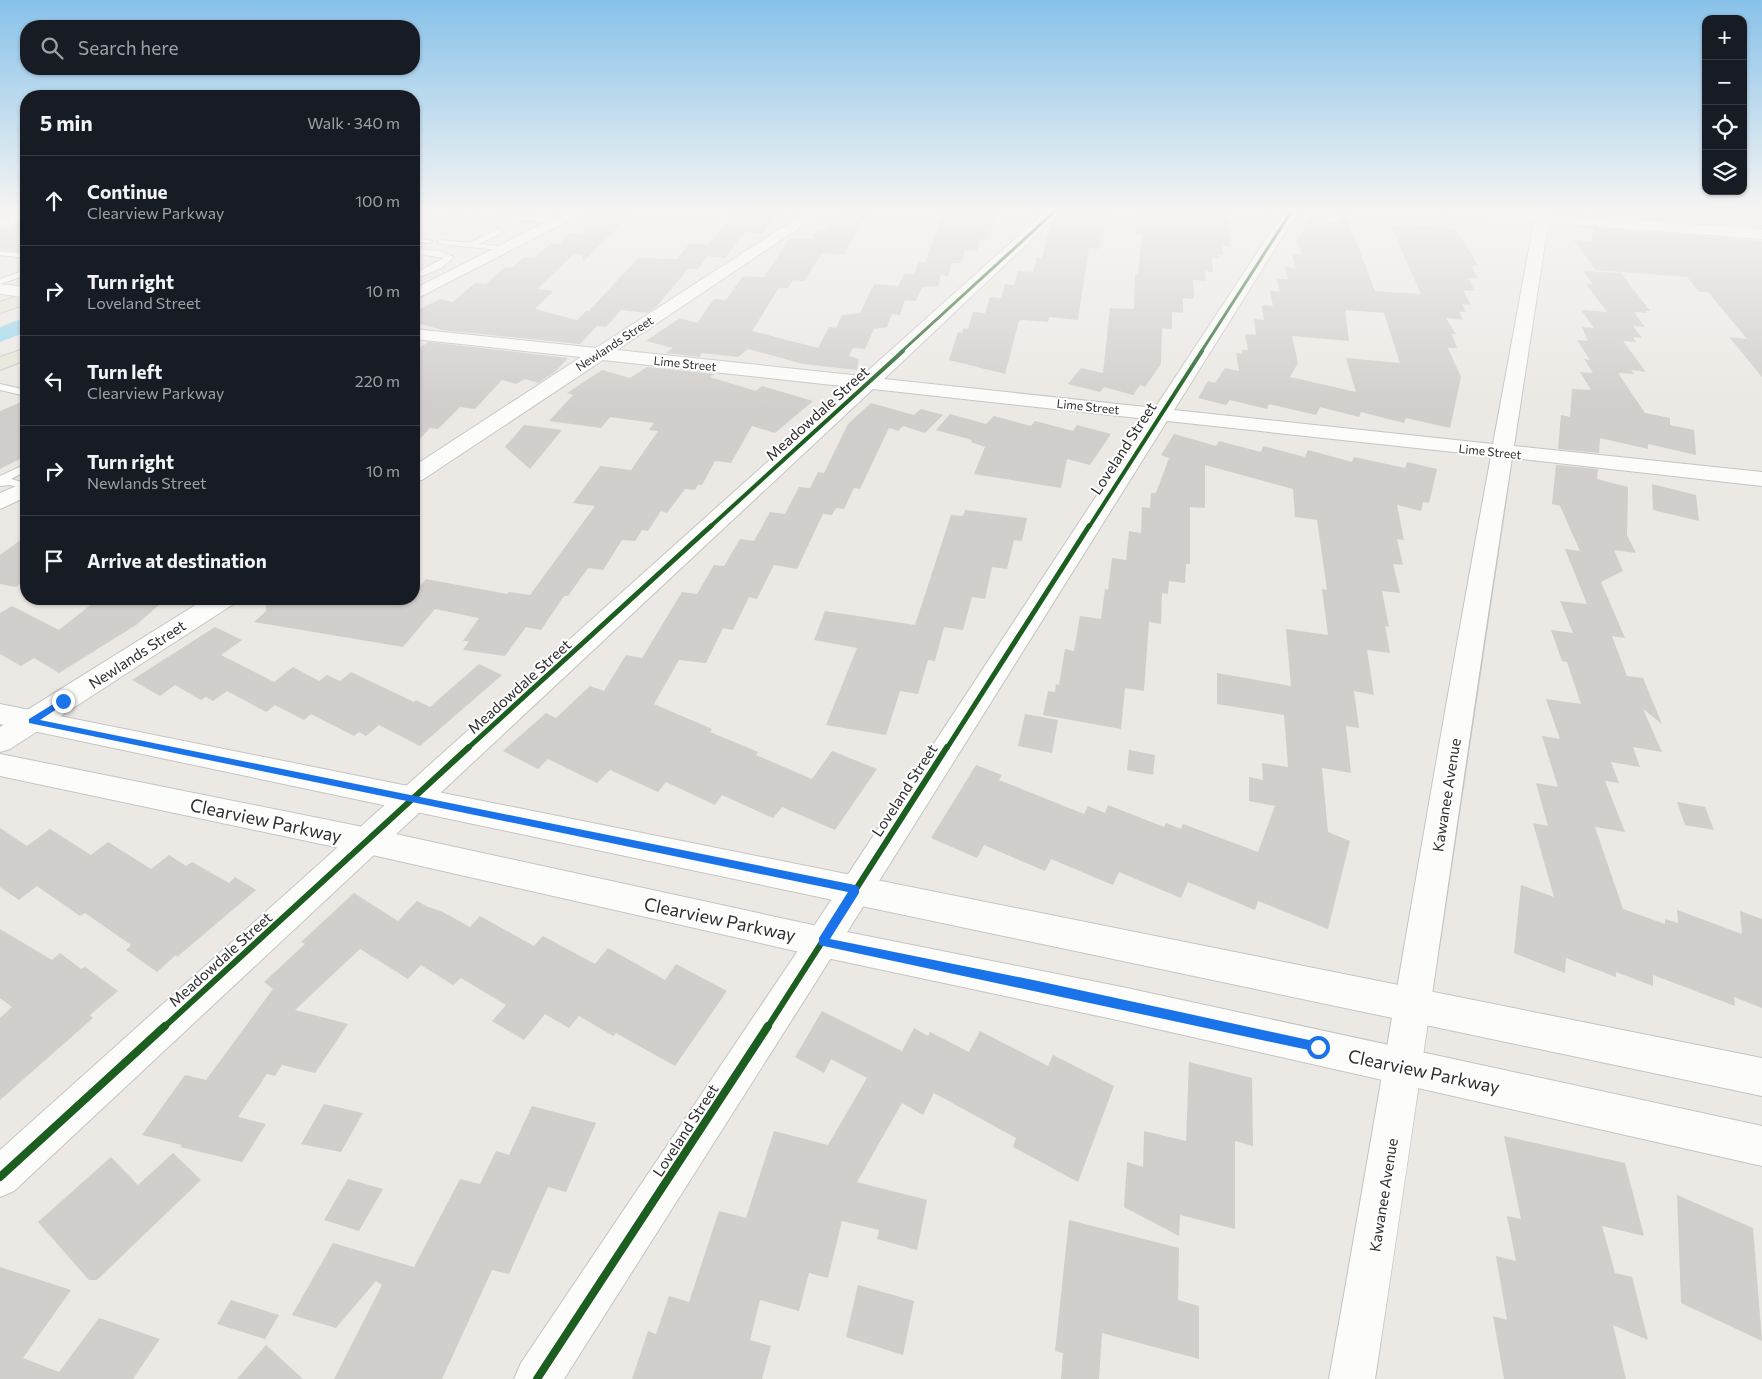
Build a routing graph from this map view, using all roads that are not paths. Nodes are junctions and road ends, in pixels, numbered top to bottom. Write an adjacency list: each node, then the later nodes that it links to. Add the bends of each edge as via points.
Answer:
1 (15, 276): 9 (lane)
2 (421, 276): 8 (lane)
3 (452, 276): 8 (street)
4 (717, 276): 16 (street, Newlands Street)
5 (984, 276): 19 (street, Meadowdale Street)
6 (1249, 276): 22 (street, Loveland Street)
7 (1532, 276): 23 (street, Kawanee Avenue)
8 (443, 281): 12 (street)
9 (0, 282)
10 (0, 289): 11 (street)
11 (20, 291)
12 (420, 293)
13 (20, 300): 14 (main road)
14 (0, 308)
15 (420, 335): 16 (street, Lime Street)
16 (599, 353): 19 (street, Lime Street); 25 (street, Newlands Street)
17 (20, 356): 18 (main road)
18 (0, 364)
19 (868, 383): 22 (street, Lime Street); 36 (street, Meadowdale Street)
20 (2, 390): 21 (lane)
21 (20, 392)
22 (1160, 414): 23 (street, Lime Street); 38 (street, Loveland Street)
23 (1501, 453): 26 (street, Lime Street); 40 (street, Kawanee Avenue)
24 (20, 470): 27 (lane)
25 (420, 471)
26 (1762, 479)
27 (0, 481): 28 (lane)
28 (20, 486)
29 (20, 491): 30 (street)
30 (0, 502)
31 (214, 605): 33 (street, Newlands Street)
32 (0, 714): 33 (street)
33 (32, 721): 34 (street, Newlands Street); 36 (street)
34 (0, 741)
35 (0, 765): 37 (street, Clearview Parkway)
36 (413, 799): 37 (street, Meadowdale Street); 38 (street)
37 (368, 841): 39 (street, Clearview Parkway); 44 (street, Meadowdale Street)
38 (855, 890): 39 (street, Loveland Street); 40 (street)
39 (822, 942): 41 (street, Clearview Parkway); 45 (street, Loveland Street)
40 (1414, 1004): 41 (street, Kawanee Avenue); 42 (street)
41 (1404, 1066): 43 (street, Clearview Parkway); 46 (street, Kawanee Avenue)
42 (1762, 1077)
43 (1762, 1146)
44 (0, 1177)
45 (537, 1379)
46 (1352, 1379)

